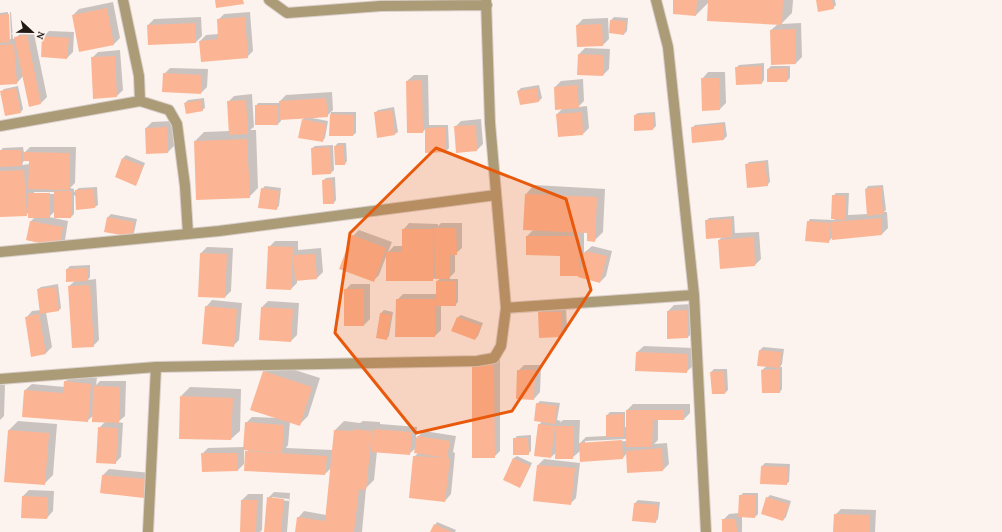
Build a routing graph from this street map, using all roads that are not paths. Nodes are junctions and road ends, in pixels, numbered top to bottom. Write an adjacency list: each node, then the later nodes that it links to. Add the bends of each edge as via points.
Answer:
1 (123, 0): 6 (street, via 139,76)
2 (269, 0): 4 (street, via 287,13)
3 (656, 0): 11 (street, via 668,47)
4 (381, 3): 5 (street)
5 (486, 3): 8 (street, via 490,124)
6 (140, 101): 7 (street); 9 (street, via 168,110 177,124)
7 (0, 126)
8 (496, 195): 9 (street); 12 (street)
9 (188, 234): 10 (street)
10 (0, 252)
11 (694, 296): 12 (street); 16 (street)
12 (506, 308): 13 (street, via 501,346 494,358 477,361)
13 (156, 368): 14 (street); 15 (street)
14 (0, 379)
15 (148, 532)
16 (706, 532)

